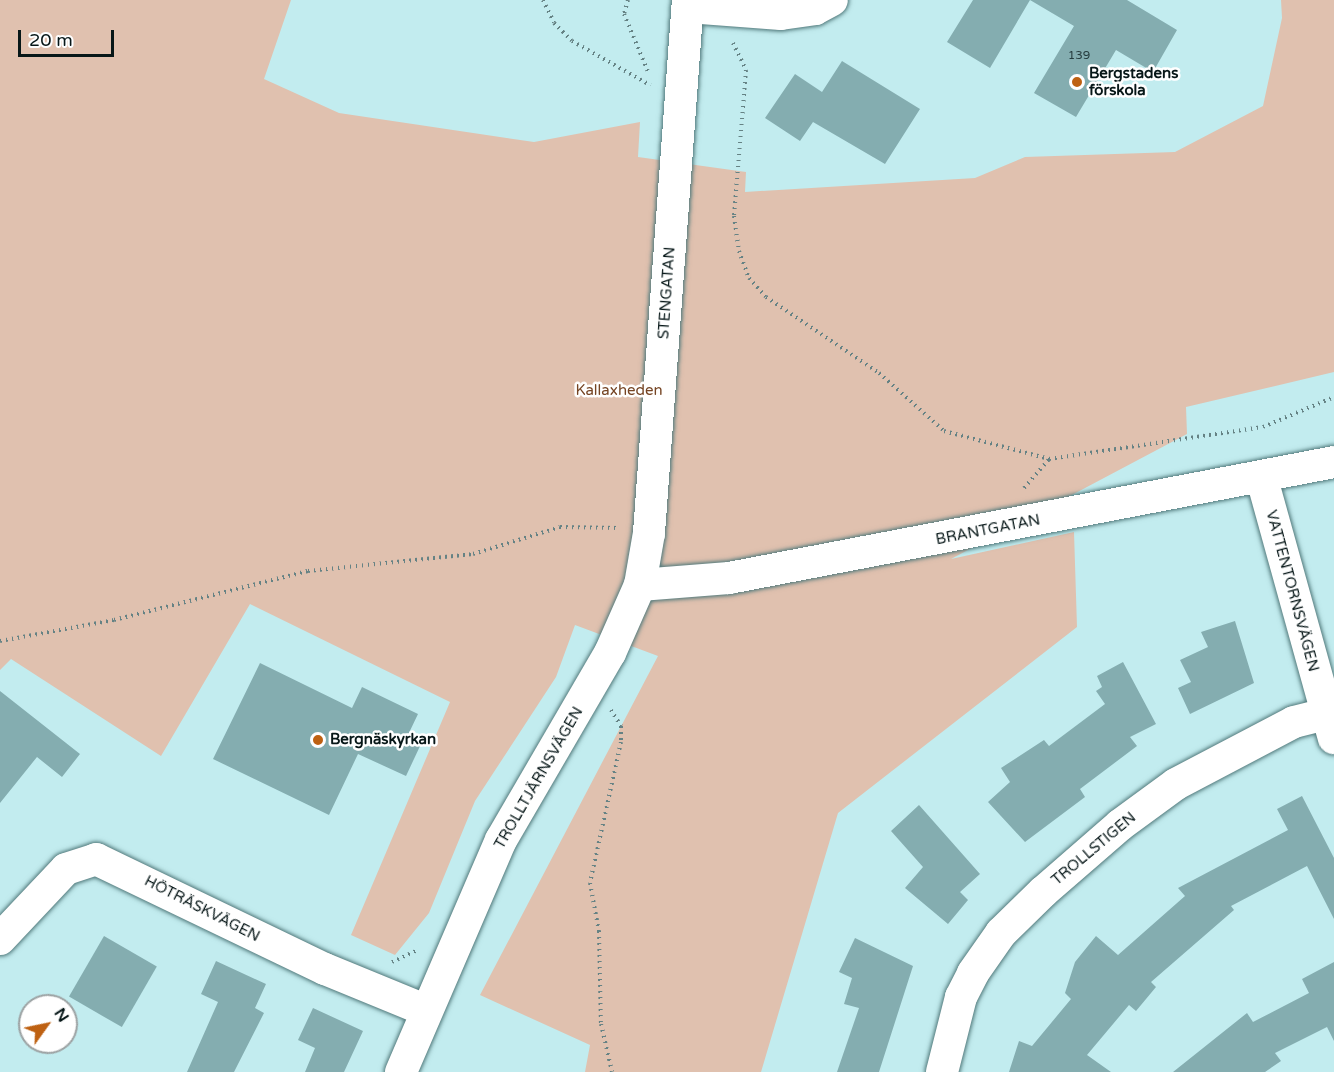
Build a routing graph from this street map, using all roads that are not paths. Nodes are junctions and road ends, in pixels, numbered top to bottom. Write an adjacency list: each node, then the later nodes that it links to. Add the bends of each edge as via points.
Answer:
1 (832, 0): 2 (street, via 815,9 782,14)
2 (687, 14): 5 (street, STENGATAN, via 649,533)
3 (1334, 462): 4 (street, BRANTGATAN)
4 (1262, 479): 5 (street, BRANTGATAN, via 729,578); 6 (street, VATTENTORNSVÄGEN)
5 (640, 585): 8 (street, TROLLTJÄRNSVÄGEN, via 588,694 501,840)
6 (1331, 722): 10 (street, TROLLSTIGEN, via 1294,722 1176,784 1120,825 1042,892 1002,933 974,973 961,997)
7 (0, 939): 8 (street, HÖTRÄSKVÄGEN, via 66,869 96,859)
8 (425, 1010): 9 (street, TROLLTJÄRNSVÄGEN)
9 (401, 1072)
10 (942, 1072)

